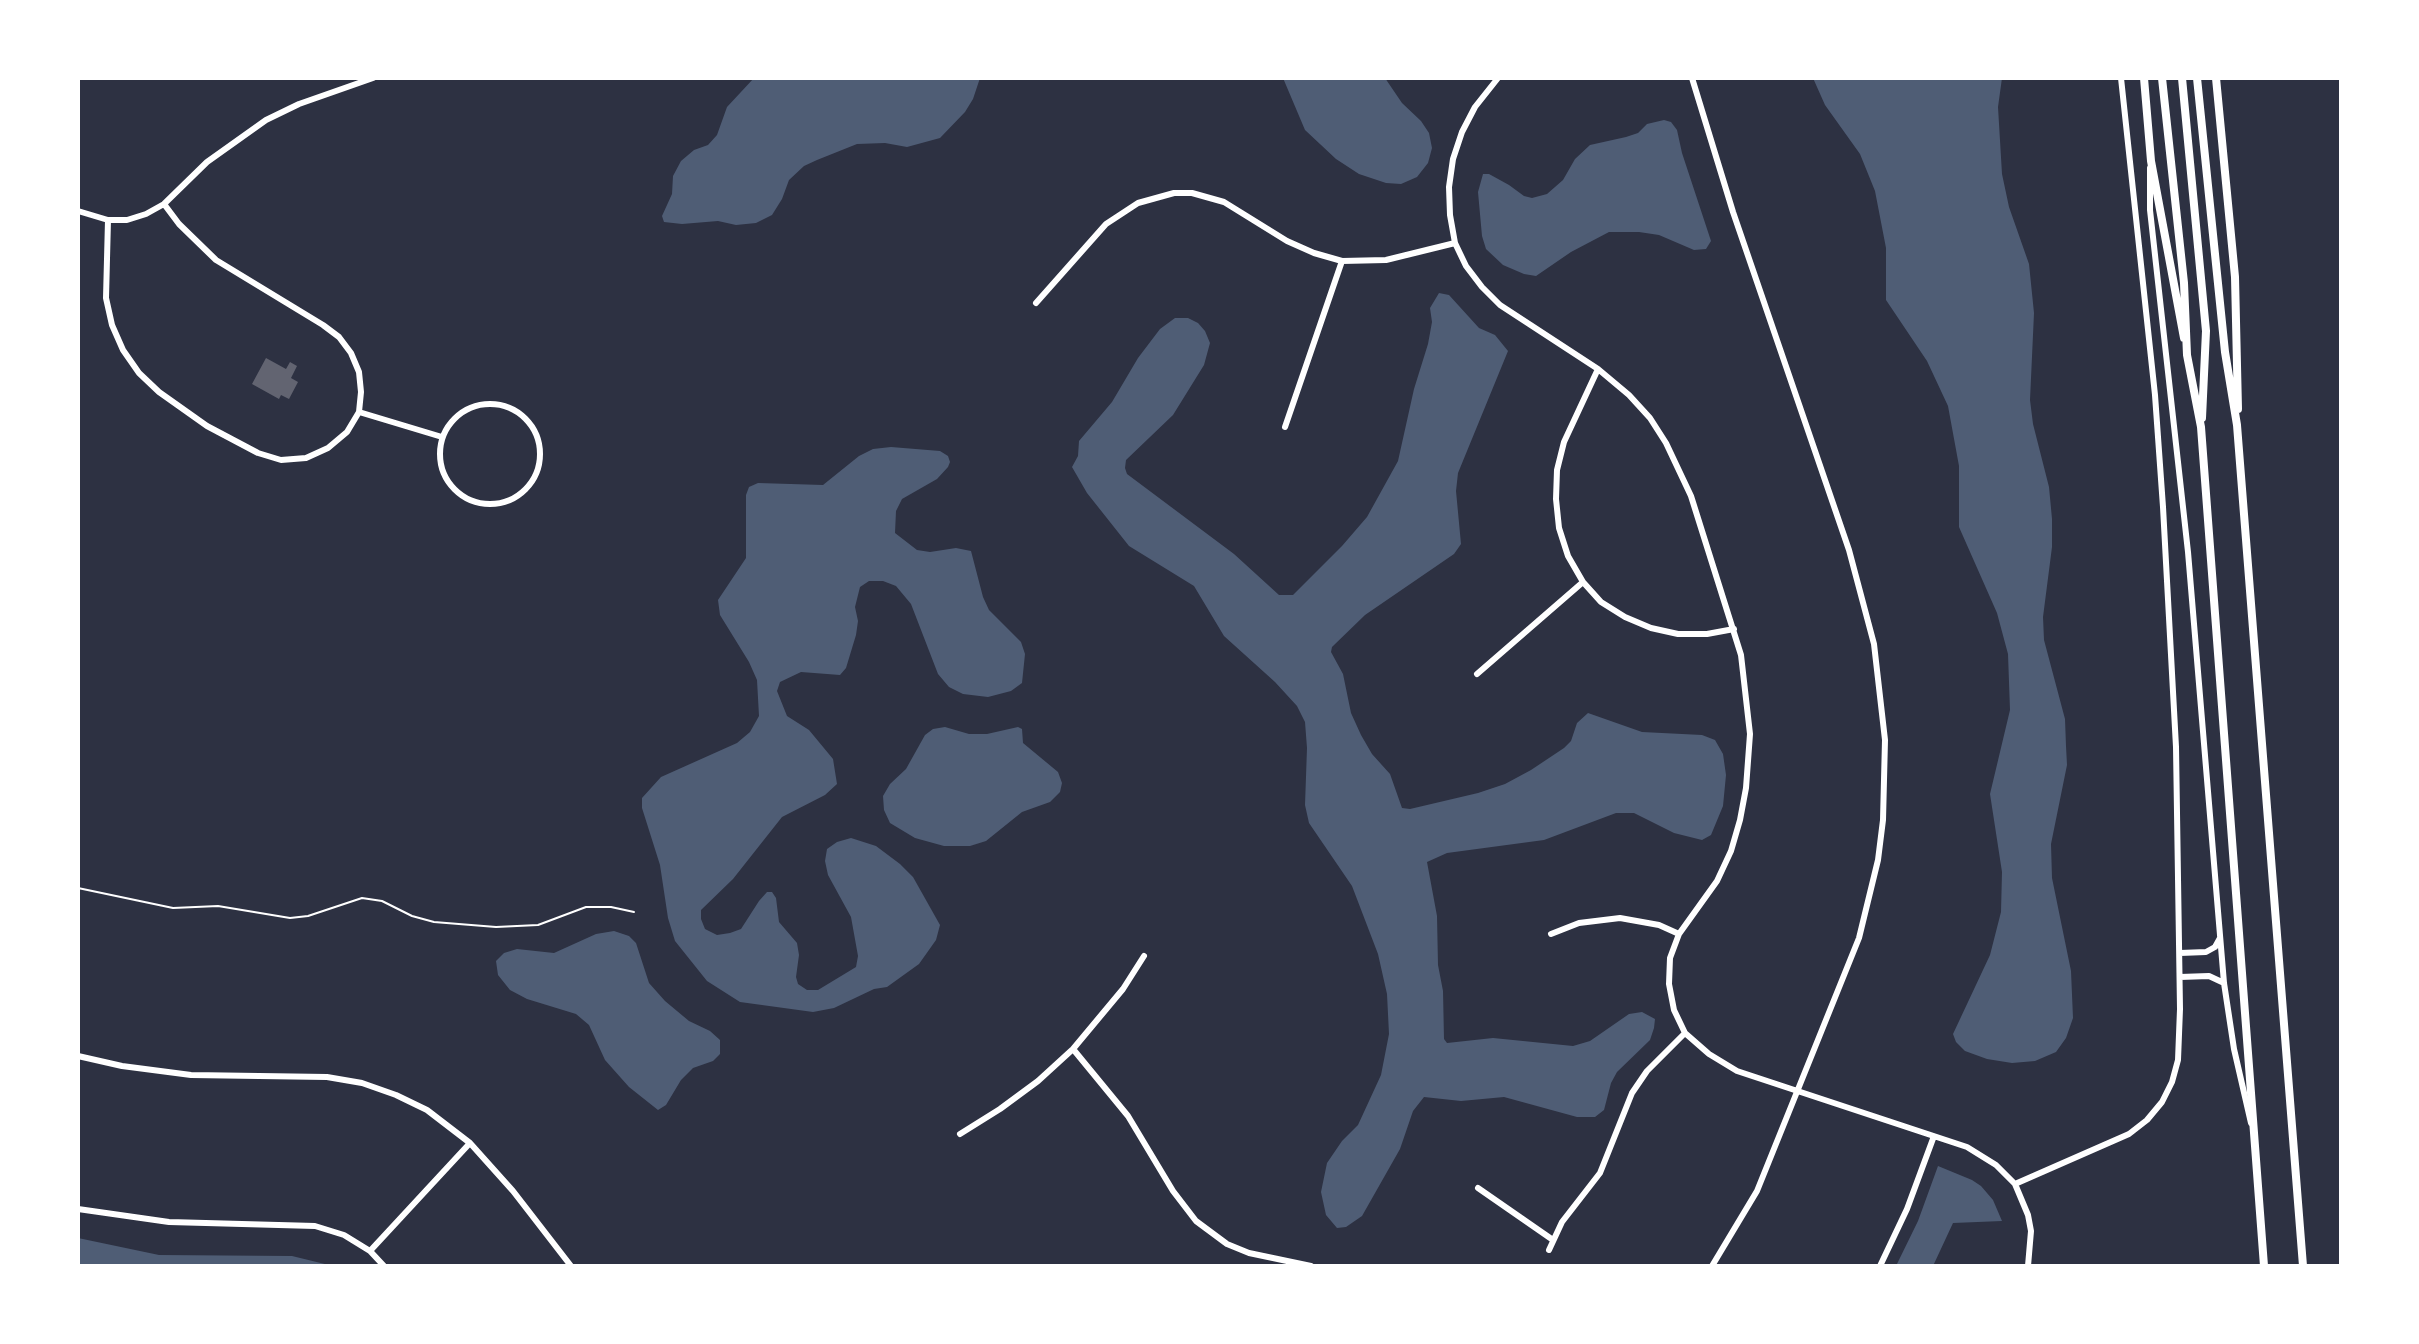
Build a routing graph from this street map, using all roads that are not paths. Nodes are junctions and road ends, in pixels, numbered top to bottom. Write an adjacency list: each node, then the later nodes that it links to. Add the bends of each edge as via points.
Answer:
1 (373, 78): 11 (street, via 266,120 207,162)
2 (1498, 78): 14 (street, via 1475,107 1453,159)
3 (1692, 78): 37 (street, via 1849,550 1881,692 1885,780 1873,886 1859,938)
4 (2121, 78): 30 (street, via 2163,507)
5 (2144, 78): 10 (main road)
6 (2162, 78): 17 (main road)
7 (2182, 78): 22 (main road, via 2206,331)
8 (2197, 78): 20 (main road)
9 (2216, 78): 20 (main road, via 2235,277)
10 (2151, 161): 17 (main road); 29 (street, via 2150,210 2188,552)
11 (164, 204): 13 (street, via 127,220); 19 (street, via 216,260 339,337 359,372)
12 (78, 211): 13 (street)
13 (108, 220): 19 (street, via 106,298 112,325 139,373 159,392 232,441 281,460 306,458 328,448)
14 (1455, 243): 15 (street, via 1386,260); 18 (street, via 1466,266 1500,305)
15 (1342, 261): 16 (street, via 1287,241 1224,202 1174,193 1138,203 1106,224); 21 (street)
16 (1036, 303)
17 (2187, 355): 22 (main road)
18 (1598, 369): 24 (street, via 1564,442 1557,470 1559,528); 25 (street, via 1629,395 1666,443 1691,496)
19 (359, 412): 23 (street)
20 (2237, 425): 55 (main road)
21 (1285, 427)
22 (2201, 427): 40 (main road)
23 (442, 437): 23 (street, via 442,470 450,485 470,499 494,504 510,500 524,491 540,462 537,438 524,417 510,408 477,405 462,412)
24 (1583, 582): 25 (street, via 1601,602 1651,628 1678,634); 26 (street)
25 (1734, 629): 28 (street, via 1749,708 1746,788 1731,851 1717,881)
26 (1477, 674)
27 (1551, 934): 28 (street, via 1579,923 1620,918)
28 (1679, 934): 34 (street, via 1670,958 1669,984)
29 (2220, 938): 30 (street, via 2206,952); 33 (street)
30 (2180, 953): 32 (street)
31 (1144, 956): 35 (street)
32 (2180, 977): 33 (street, via 2209,976); 42 (street, via 2178,1060 2162,1102 2129,1134)
33 (2224, 983): 40 (street)
34 (1685, 1033): 37 (street, via 1737,1071); 45 (street, via 1632,1093 1600,1173)
35 (1073, 1049): 38 (street, via 1038,1081); 50 (street, via 1128,1116 1196,1221 1249,1253)
36 (78, 1056): 41 (street, via 167,1072 327,1077 362,1083 427,1110)
37 (1799, 1092): 39 (street); 51 (street, via 1757,1191)
38 (960, 1134)
39 (1934, 1136): 42 (street, via 1982,1155); 52 (street)
40 (2254, 1136): 54 (main road)
41 (470, 1143): 47 (street); 49 (street)
42 (2015, 1184): 53 (street, via 2031,1231)
43 (1478, 1188): 45 (street)
44 (78, 1209): 47 (street, via 182,1223 315,1226)
45 (1553, 1240): 46 (street)
46 (1549, 1250)
47 (370, 1251): 48 (street)
48 (384, 1266)
49 (571, 1266)
50 (1311, 1266)
51 (1712, 1266)
52 (1880, 1266)
53 (2028, 1266)
54 (2264, 1266)
55 (2303, 1266)

